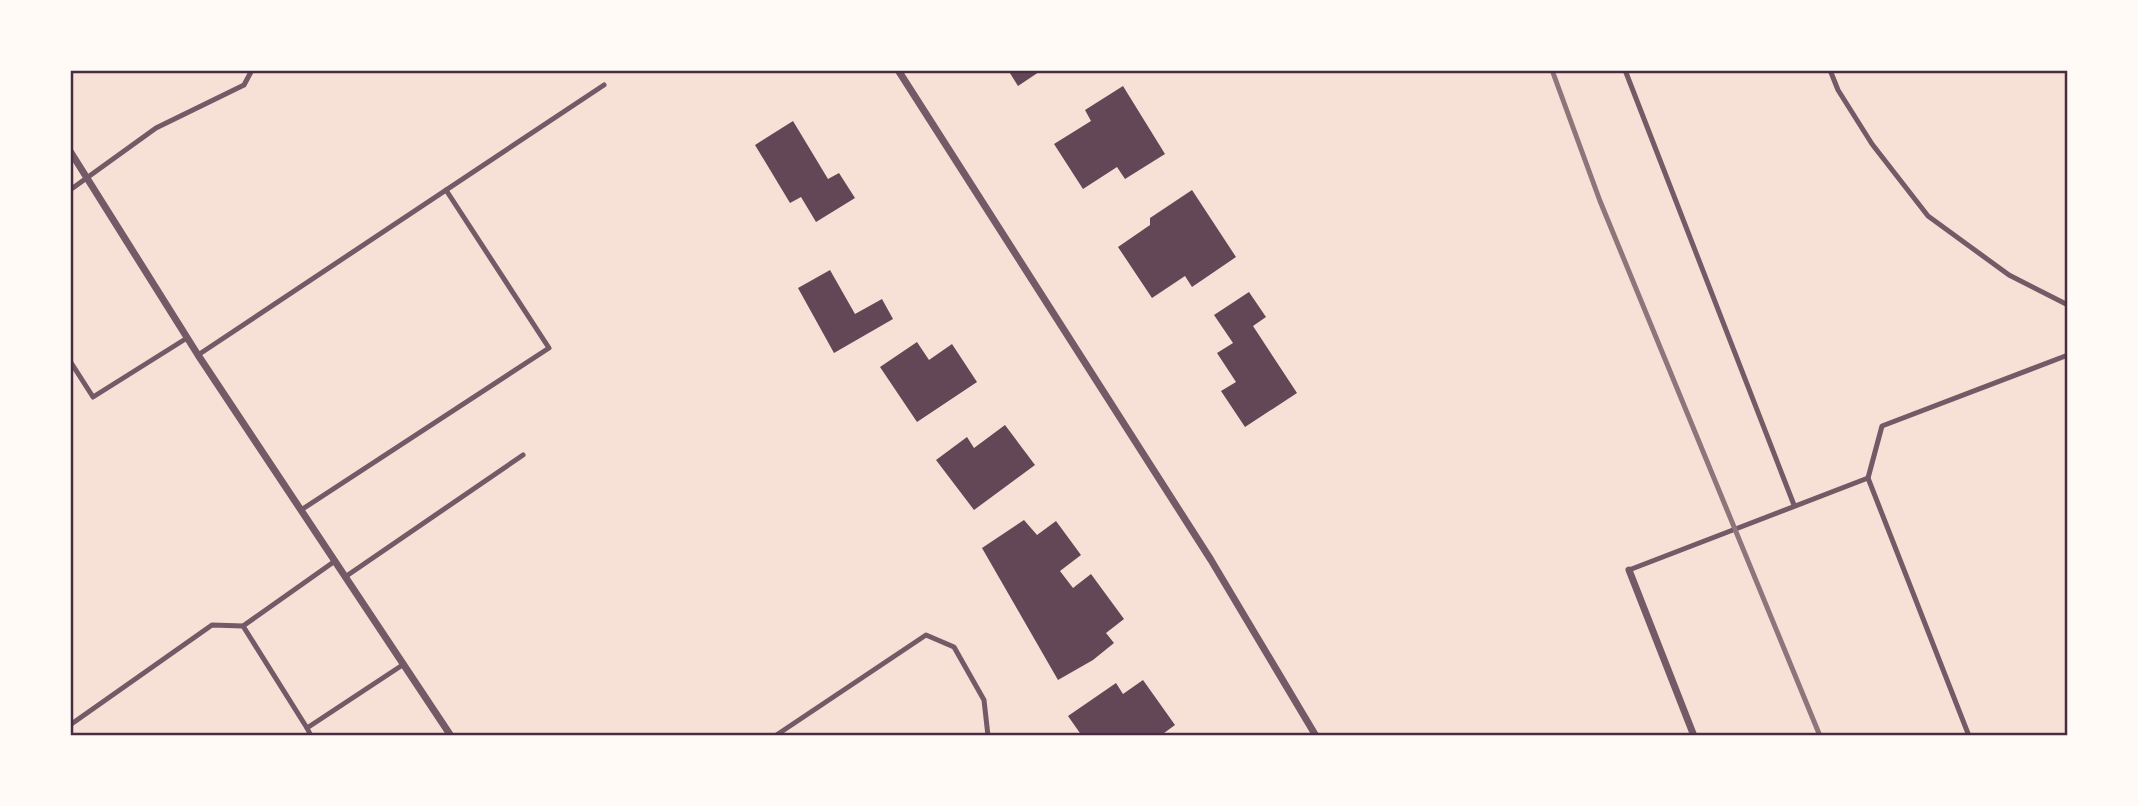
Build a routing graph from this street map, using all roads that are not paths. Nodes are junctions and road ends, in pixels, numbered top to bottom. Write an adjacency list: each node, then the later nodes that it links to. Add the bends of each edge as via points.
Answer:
1 (252, 70): 7 (lane, via 244,85 156,128)
2 (898, 70): 30 (street, via 1211,560)
3 (1625, 70): 17 (lane)
4 (1829, 70): 10 (lane, via 1872,144 1928,216 2009,275)
5 (604, 85): 9 (lane)
6 (70, 150): 7 (street)
7 (87, 178): 8 (lane); 11 (street)
8 (70, 190)
9 (446, 190): 12 (lane); 18 (lane, via 548,348)
10 (2068, 305)
11 (187, 338): 12 (street); 14 (lane, via 93,397)
12 (198, 355): 18 (street)
13 (2068, 355): 16 (lane, via 1882,426)
14 (70, 361)
15 (523, 454): 21 (lane)
16 (1868, 478): 17 (lane); 32 (lane)
17 (1794, 505): 20 (lane)
18 (301, 510): 19 (street)
19 (335, 561): 21 (street); 22 (lane)
20 (1629, 570): 31 (street)
21 (345, 577): 23 (street)
22 (243, 626): 24 (lane, via 212,625); 25 (lane)
23 (404, 664): 25 (lane); 27 (street)
24 (70, 724)
25 (307, 728): 26 (lane)
26 (311, 736)
27 (452, 736)
28 (775, 736): 29 (lane, via 926,635 954,647 984,700)
29 (988, 736)
30 (1316, 736)
31 (1694, 736)
32 (1969, 736)

